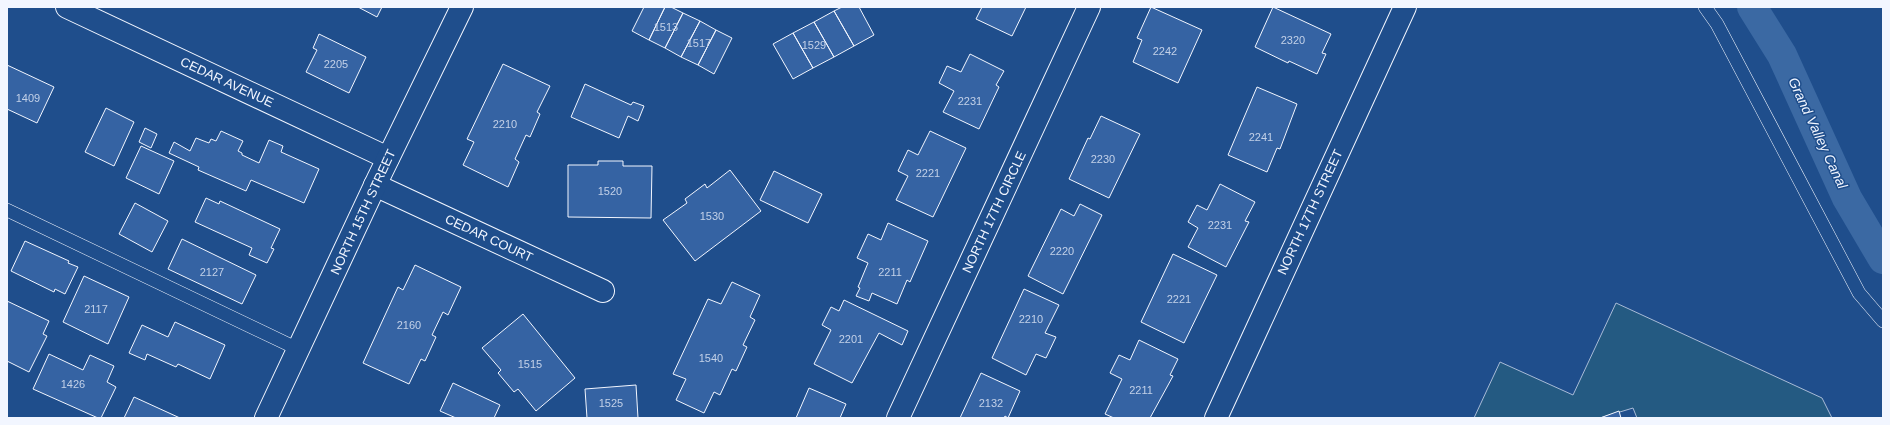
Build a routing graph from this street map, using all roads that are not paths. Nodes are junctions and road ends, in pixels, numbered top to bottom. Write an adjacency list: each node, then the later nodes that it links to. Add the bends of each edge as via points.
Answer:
1 (66, 7): 6 (street, CEDAR AVENUE)
2 (462, 7): 6 (street, NORTH 15TH STREET)
3 (1089, 7): 13 (street, NORTH 17TH CIRCLE)
4 (1405, 7): 14 (street, NORTH 17TH STREET)
5 (1705, 7): 10 (lane, via 1717,24 1859,293)
6 (388, 158): 7 (street, NORTH 15TH STREET)
7 (375, 185): 9 (street, CEDAR COURT); 11 (street, NORTH 15TH STREET)
8 (7, 210): 11 (lane)
9 (603, 291)
10 (1883, 321)
11 (298, 349): 12 (street, NORTH 15TH STREET)
12 (266, 418)
13 (898, 418)
14 (1216, 418)

